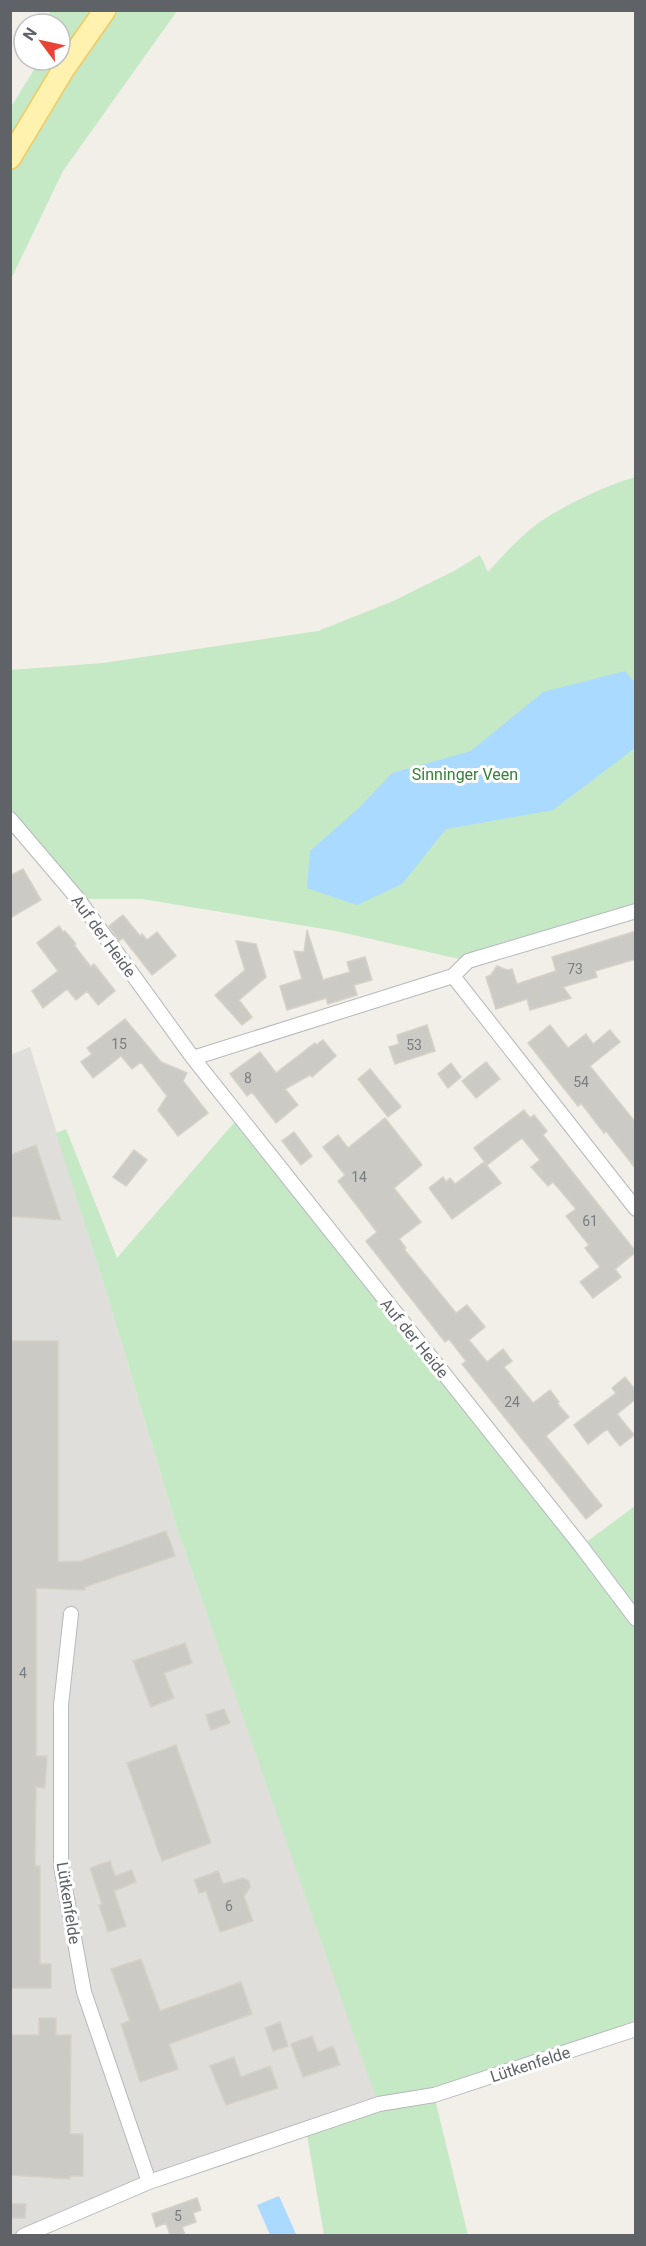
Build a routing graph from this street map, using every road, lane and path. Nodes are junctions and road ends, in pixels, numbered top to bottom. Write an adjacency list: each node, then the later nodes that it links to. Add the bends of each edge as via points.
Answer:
1 (105, 10): 2 (main road)
2 (10, 158)
3 (10, 819): 6 (street, Auf der Heide, via 78,899)
4 (636, 911): 5 (street, via 468,961)
5 (453, 976): 6 (street); 7 (street)
6 (193, 1058): 9 (street, Auf der Heide)
7 (636, 1209)
8 (71, 1614): 11 (street, Lütkenfelde, via 61,1705 61,1866 84,1992)
9 (636, 1619)
10 (636, 2029): 11 (street, Lütkenfelde, via 434,2095 379,2104)
11 (149, 2182): 12 (street, Lütkenfelde)
12 (23, 2235)

